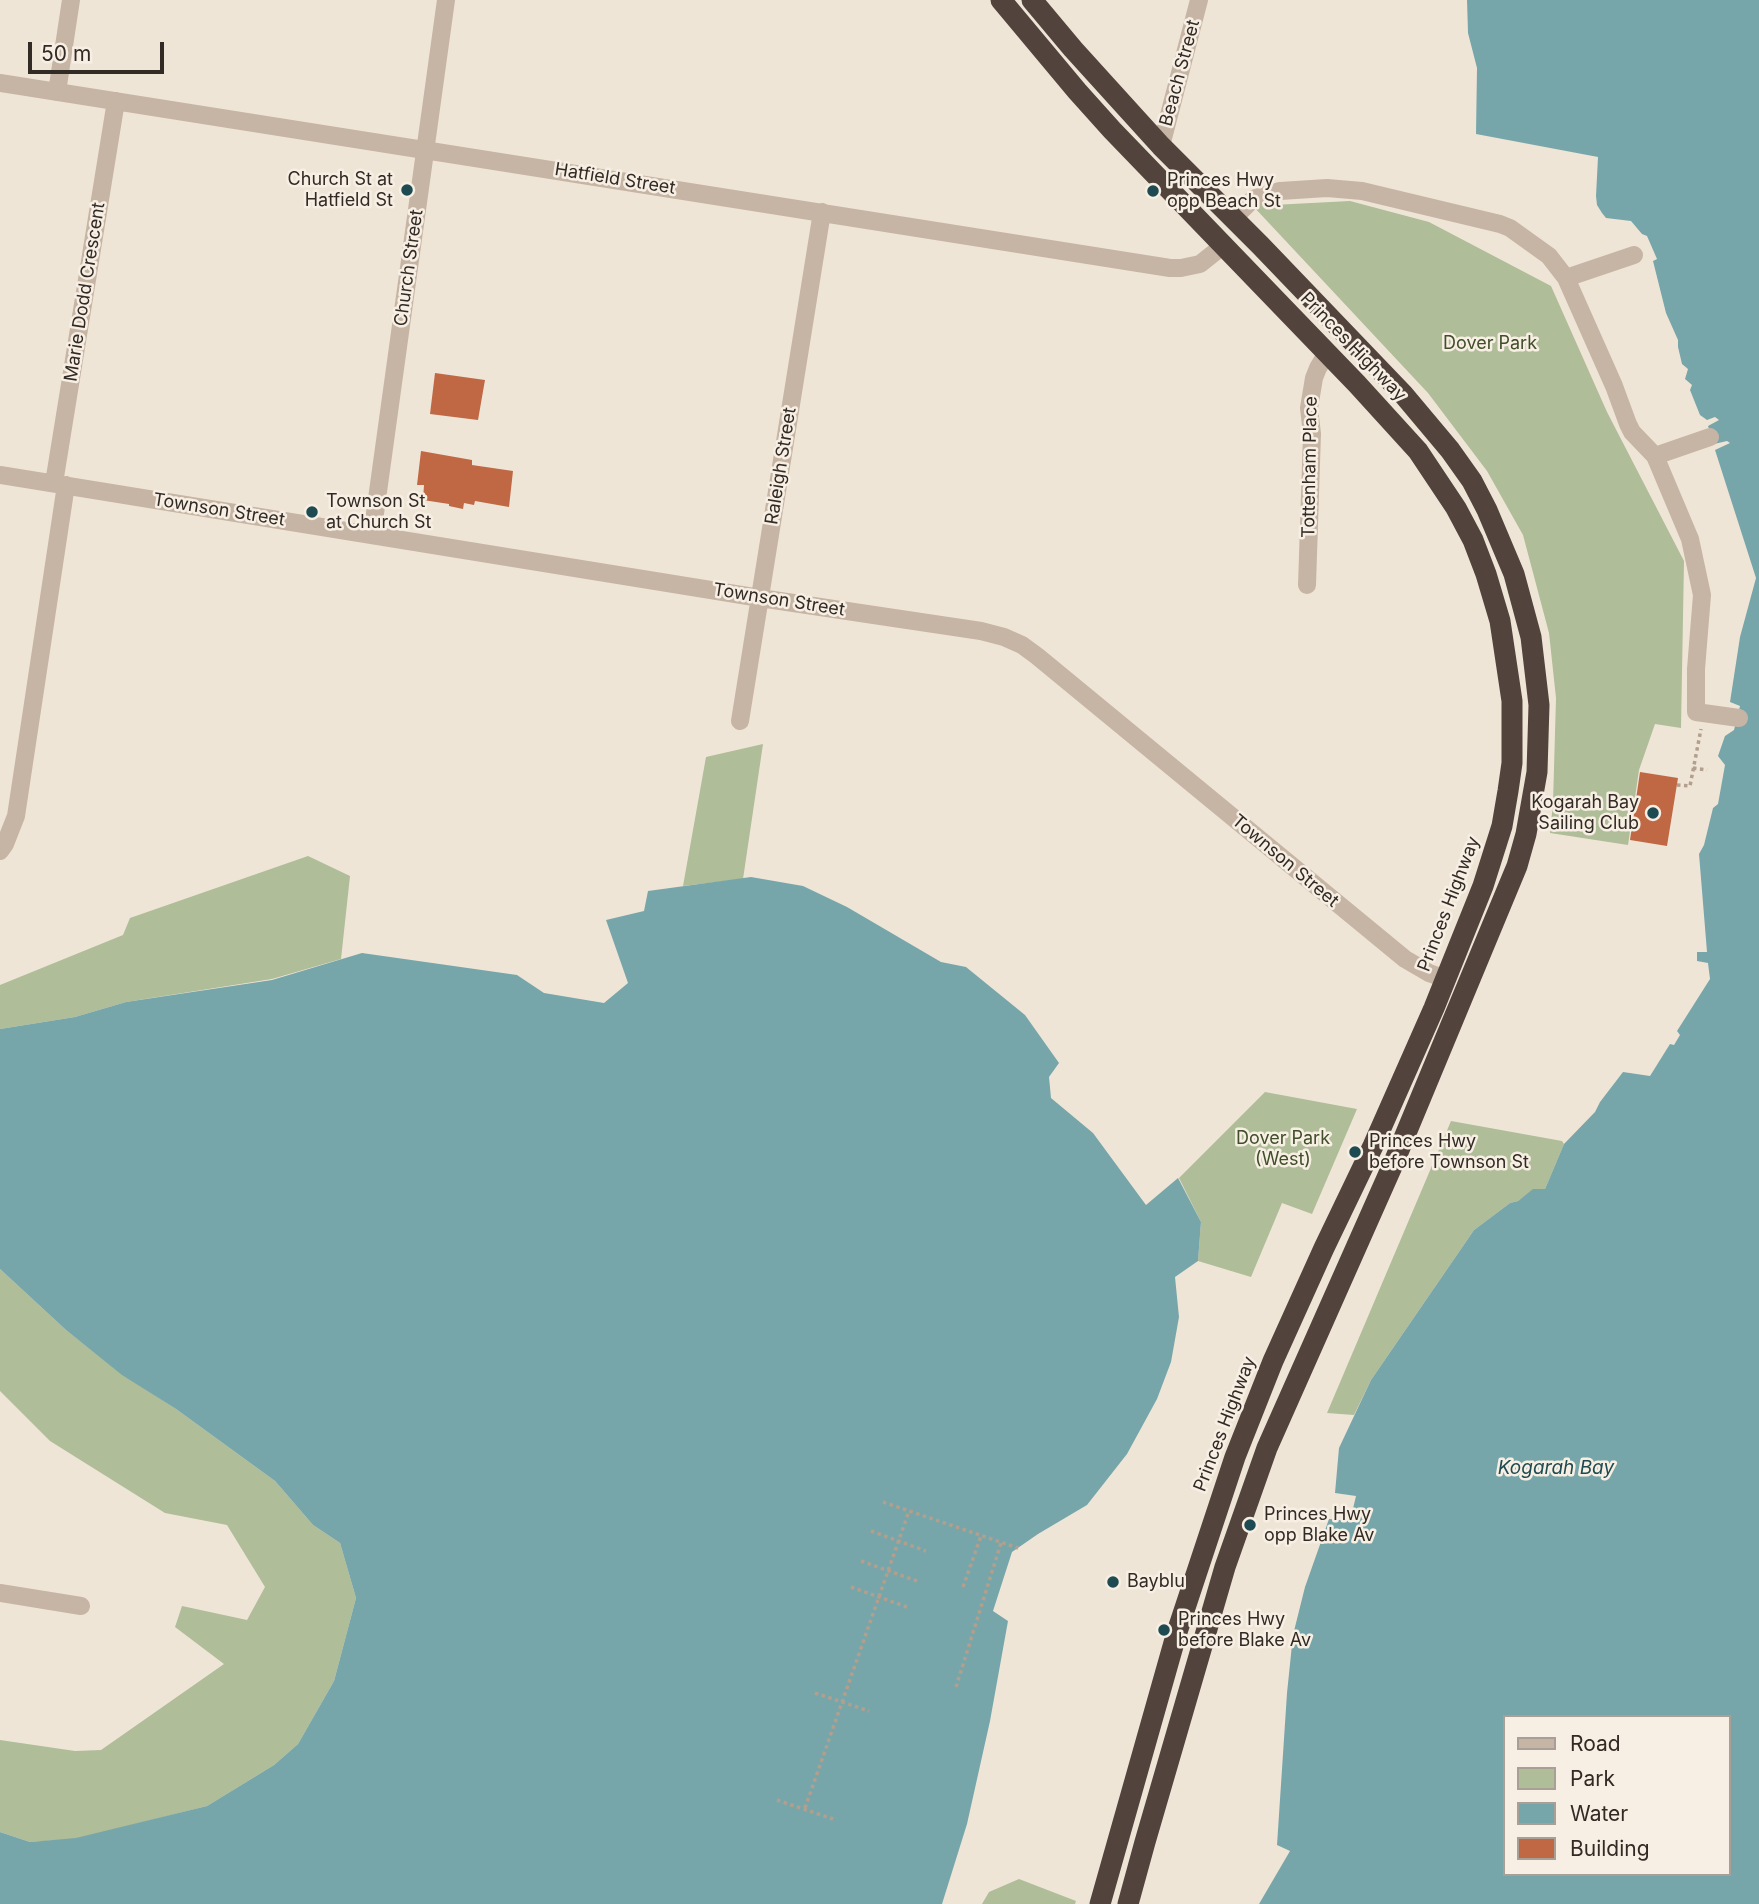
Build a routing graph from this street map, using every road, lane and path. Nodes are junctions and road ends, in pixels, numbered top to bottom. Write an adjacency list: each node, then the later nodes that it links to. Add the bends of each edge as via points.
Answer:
1 (71, 0): 7 (street)
2 (446, 0): 10 (street, Church Street)
3 (1001, 0): 13 (highway, Princes Highway, via 1112,130)
4 (1032, 0): 9 (highway, Princes Highway)
5 (1199, 0): 9 (street, Beach Street)
6 (0, 83): 7 (street, Hatfield Street)
7 (57, 92): 8 (street, Hatfield Street)
8 (116, 101): 10 (street, Hatfield Street); 20 (street, Marie Dodd Crescent)
9 (1161, 146): 12 (highway, Princes Highway)
10 (426, 149): 11 (street, Hatfield Street); 21 (street, Church Street)
11 (822, 212): 13 (street, Hatfield Street, via 1170,268 1200,264); 23 (street, Raleigh Street)
12 (1234, 218): 15 (street, via 1253,200 1280,191 1362,191 1510,228 1544,252); 57 (highway, Princes Highway, via 1404,394 1472,481 1500,537 1524,607 1536,671 1539,739 1533,803 1517,866 1394,1162 1267,1448 1224,1567)
13 (1224, 245): 16 (highway, Princes Highway)
14 (1634, 255): 15 (street)
15 (1566, 278): 18 (street, via 1628,424)
16 (1327, 353): 22 (street, Tottenham Place, via 1314,379 1309,408); 31 (highway, Princes Highway, via 1438,479 1473,540 1500,621 1512,701 1508,791 1490,866)
17 (1710, 437): 18 (street)
18 (1655, 456): 24 (street, via 1690,539 1702,595 1696,712)
19 (0, 475): 20 (street, Townson Street)
20 (60, 484): 21 (street, Townson Street); 30 (street, Marie Dodd Crescent, via 16,816)
21 (372, 535): 23 (street, Townson Street)
22 (1307, 585)
23 (760, 598): 26 (street, Raleigh Street); 31 (street, Townson Street, via 981,631 1022,645 1405,959)
24 (1704, 713): 25 (street); 27 (path)
25 (1739, 718)
26 (740, 721)
27 (1693, 768): 28 (path); 29 (path, via 1690,786)
28 (1707, 770)
29 (1676, 785)
30 (0, 851)
31 (1446, 979): 56 (highway, Princes Highway, via 1273,1360 1235,1457 1177,1632)
32 (883, 1502): 33 (path)
33 (909, 1511): 35 (path); 36 (path)
34 (871, 1531): 36 (path)
35 (981, 1536): 37 (path); 44 (path)
36 (899, 1541): 39 (path); 41 (path)
37 (1001, 1543): 38 (path); 49 (path)
38 (1018, 1548)
39 (926, 1551)
40 (861, 1561): 41 (path)
41 (888, 1570): 42 (path); 46 (path)
42 (916, 1581)
43 (851, 1587): 46 (path)
44 (963, 1587)
45 (0, 1593): 47 (street)
46 (879, 1597): 48 (path); 51 (path)
47 (81, 1606)
48 (907, 1607)
49 (956, 1687)
50 (815, 1693): 51 (path)
51 (842, 1702): 52 (path); 54 (path)
52 (869, 1712)
53 (777, 1800): 54 (path)
54 (805, 1808): 55 (path)
55 (833, 1819)
56 (1100, 1904)
57 (1128, 1904)

